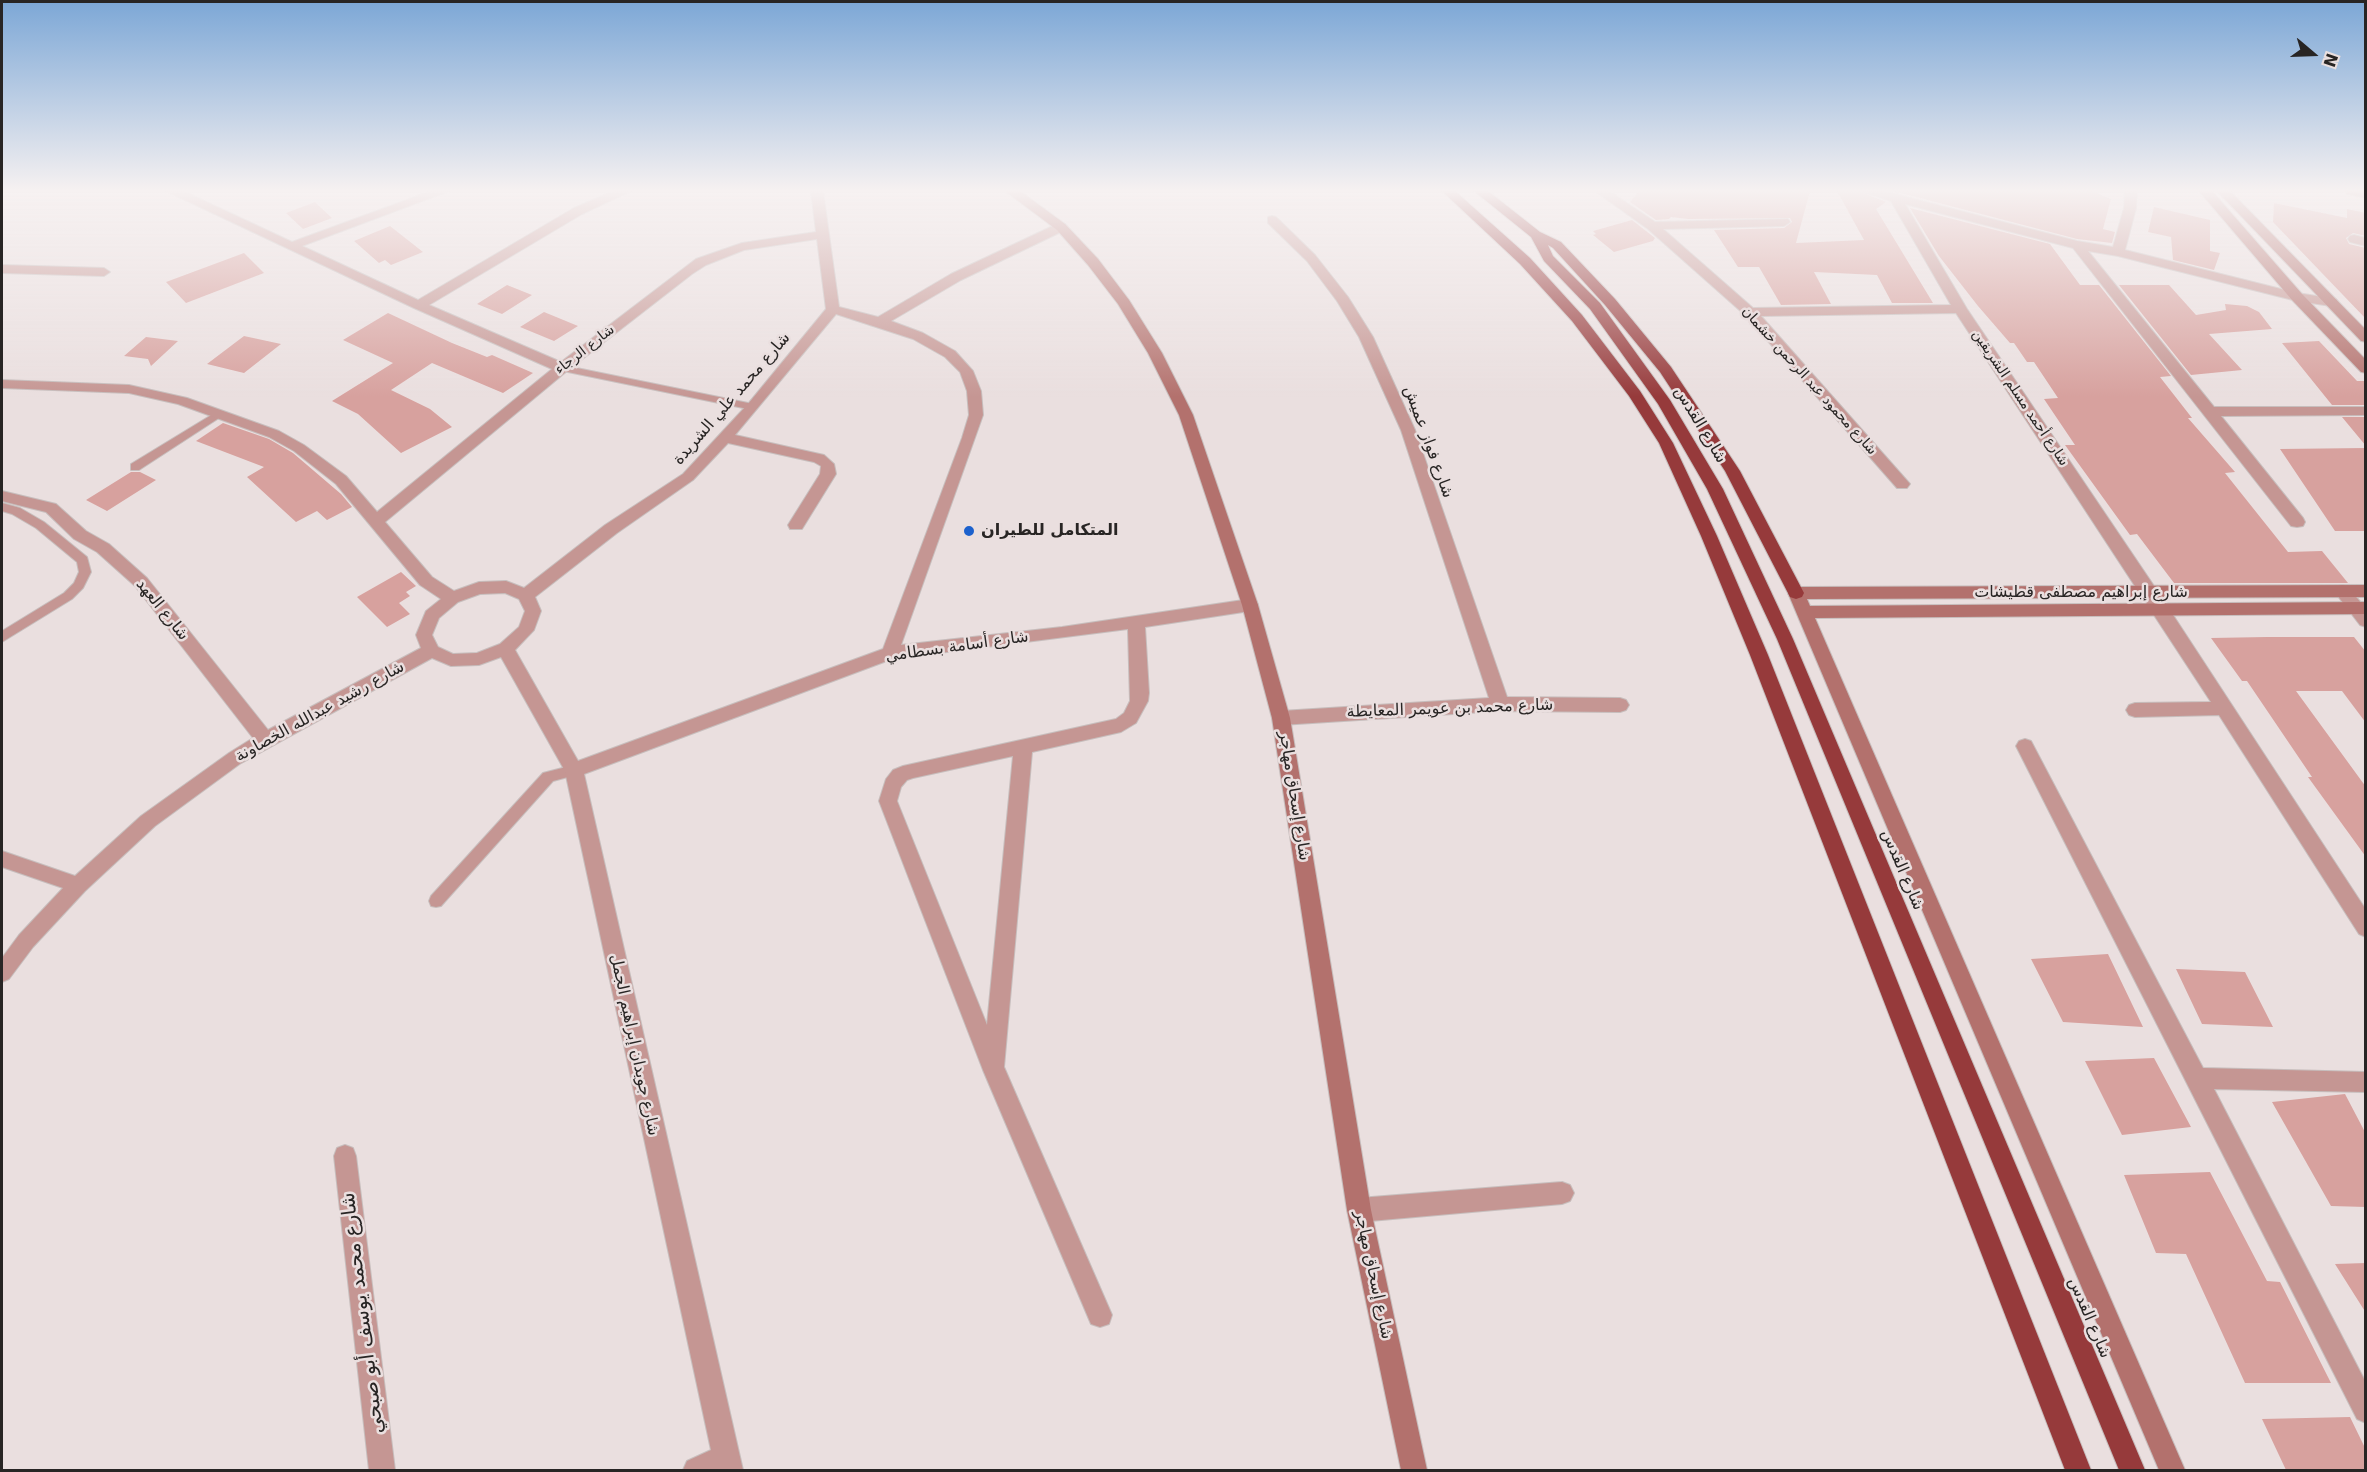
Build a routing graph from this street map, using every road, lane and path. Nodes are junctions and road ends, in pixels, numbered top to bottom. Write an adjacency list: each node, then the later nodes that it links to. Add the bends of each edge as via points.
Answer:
1 (320, 260): 21 (street)
2 (497, 260): 21 (street)
3 (706, 260): 27 (street, شارع الرجاء)
4 (826, 260): 22 (street)
5 (994, 260): 25 (street)
6 (1090, 260): 50 (street, شارع إسحاق مهاجر, via 1124,303 1155,353 1186,415)
7 (1312, 260): 58 (street, شارع فواز عميش, via 1366,337 1408,430)
8 (1524, 260): 84 (highway, via 1577,318 1635,394 1666,443 1709,536)
9 (1550, 260): 85 (highway, شارع القدس, via 1595,306 1665,403 1689,440 1746,553)
10 (1571, 260): 49 (highway, via 1666,370 1732,471)
11 (1690, 260): 24 (street, شارع محمود عبد الرحمن خشمان)
12 (1931, 260): 23 (street, شارع أحمد مسلم الشريقين)
13 (2089, 260): 32 (street)
14 (2148, 260): 19 (street)
15 (2264, 260): 19 (street)
16 (2290, 260): 20 (street)
17 (2, 269): 18 (street)
18 (104, 272)
19 (2296, 297): 20 (street); 28 (street)
20 (2331, 302): 26 (street)
21 (419, 306): 27 (street)
22 (833, 309): 25 (street); 30 (street, شارع محمد علي الشريدة)
23 (1960, 309): 24 (street); 46 (street, شارع أحمد مسلم الشريقين)
24 (1750, 312): 36 (street, شارع محمود عبد الرحمن خشمان)
25 (880, 322): 57 (street, via 918,336 950,354 966,371 974,391 976,415)
26 (2366, 339)
27 (562, 368): 30 (lane); 40 (street, شارع الرجاء)
28 (2366, 369)
29 (2, 384): 33 (street, via 129,389)
30 (753, 407): 34 (street, شارع محمد علي الشريدة)
31 (2366, 411): 32 (street)
32 (2210, 412): 41 (street)
33 (218, 414): 35 (lane); 40 (street, via 274,434 299,448 341,480)
34 (726, 438): 42 (street, via 826,462 828,474); 47 (street, شارع محمد علي الشريدة, via 681,483 611,529)
35 (135, 467)
36 (1902, 484)
37 (2, 496): 39 (street, شارع العهد, via 51,508)
38 (2, 507): 43 (lane, via 31,518)
39 (65, 520): 43 (lane); 63 (street, شارع العهد, via 141,582)
40 (375, 522): 48 (street, via 426,581)
41 (2297, 522)
42 (796, 525)
43 (50, 533): 54 (lane, via 83,560 85,572 68,596)
44 (2342, 591): 45 (street, شارع إبراهيم مصطفى قطيشات); 46 (street, شارع إبراهيم مصطفى قطيشات); 52 (street)
45 (2366, 591)
46 (2150, 593): 49 (street, شارع إبراهيم مصطفى قطيشات); 51 (street, شارع أحمد مسلم الشريقين)
47 (526, 595): 48 (street, via 497,587 479,588); 55 (street, via 533,611 526,630)
48 (452, 598): 56 (street, via 432,615 424,635)
49 (1800, 603): 51 (street, شارع إبراهيم مصطفى قطيشات); 86 (street)
50 (1250, 605): 53 (street, شارع أسامة بسطامي); 62 (street, شارع إسحاق مهاجر)
51 (2161, 610): 52 (street, شارع إبراهيم مصطفى قطيشات); 60 (street, شارع أحمد مسلم الشريقين)
52 (2362, 613)
53 (1136, 622): 57 (street, شارع أسامة بسطامي); 64 (street, via 1140,693 1130,718 1121,725)
54 (2, 637)
55 (506, 648): 56 (street, via 479,659 451,660); 66 (street, شارع جويدان إبراهيم الجمل)
56 (431, 651): 63 (street, شارع رشيد عبدالله الخصاونة)
57 (890, 653): 66 (street, شارع أسامة بسطامي)
58 (1500, 704): 59 (street, شارع محمد بن عويمر المعايطة); 62 (street, شارع محمد بن عويمر المعايطة)
59 (1620, 705)
60 (2224, 708): 61 (street); 70 (street, شارع أحمد مسلم الشريقين)
61 (2135, 710)
62 (1281, 718): 77 (street, شارع إسحاق مهاجر)
63 (265, 740): 68 (street, شارع رشيد عبدالله الخصاونة, via 148,821)
64 (1023, 746): 72 (street); 72 (street, via 900,775 888,801)
65 (2025, 746): 73 (street)
66 (574, 771): 69 (lane, via 548,777); 80 (street, شارع جويدان إبراهيم الجمل)
67 (2, 859): 68 (street)
68 (78, 885): 71 (street, شارع رشيد عبدالله الخصاونة)
69 (436, 901)
70 (2363, 921)
71 (2, 973)
72 (994, 1070): 78 (street)
73 (2197, 1078): 74 (street); 79 (street)
74 (2366, 1082)
75 (345, 1156): 81 (street, شارع محمد يوسف أبو صبحي)
76 (1562, 1193): 77 (street)
77 (1359, 1210): 83 (street, شارع إسحاق مهاجر)
78 (1100, 1315)
79 (2366, 1410)
80 (727, 1464): 82 (street, شارع جويدان إبراهيم الجمل)
81 (382, 1470)
82 (696, 1470)
83 (1414, 1470)
84 (2078, 1470)
85 (2132, 1470)
86 (2172, 1470)

